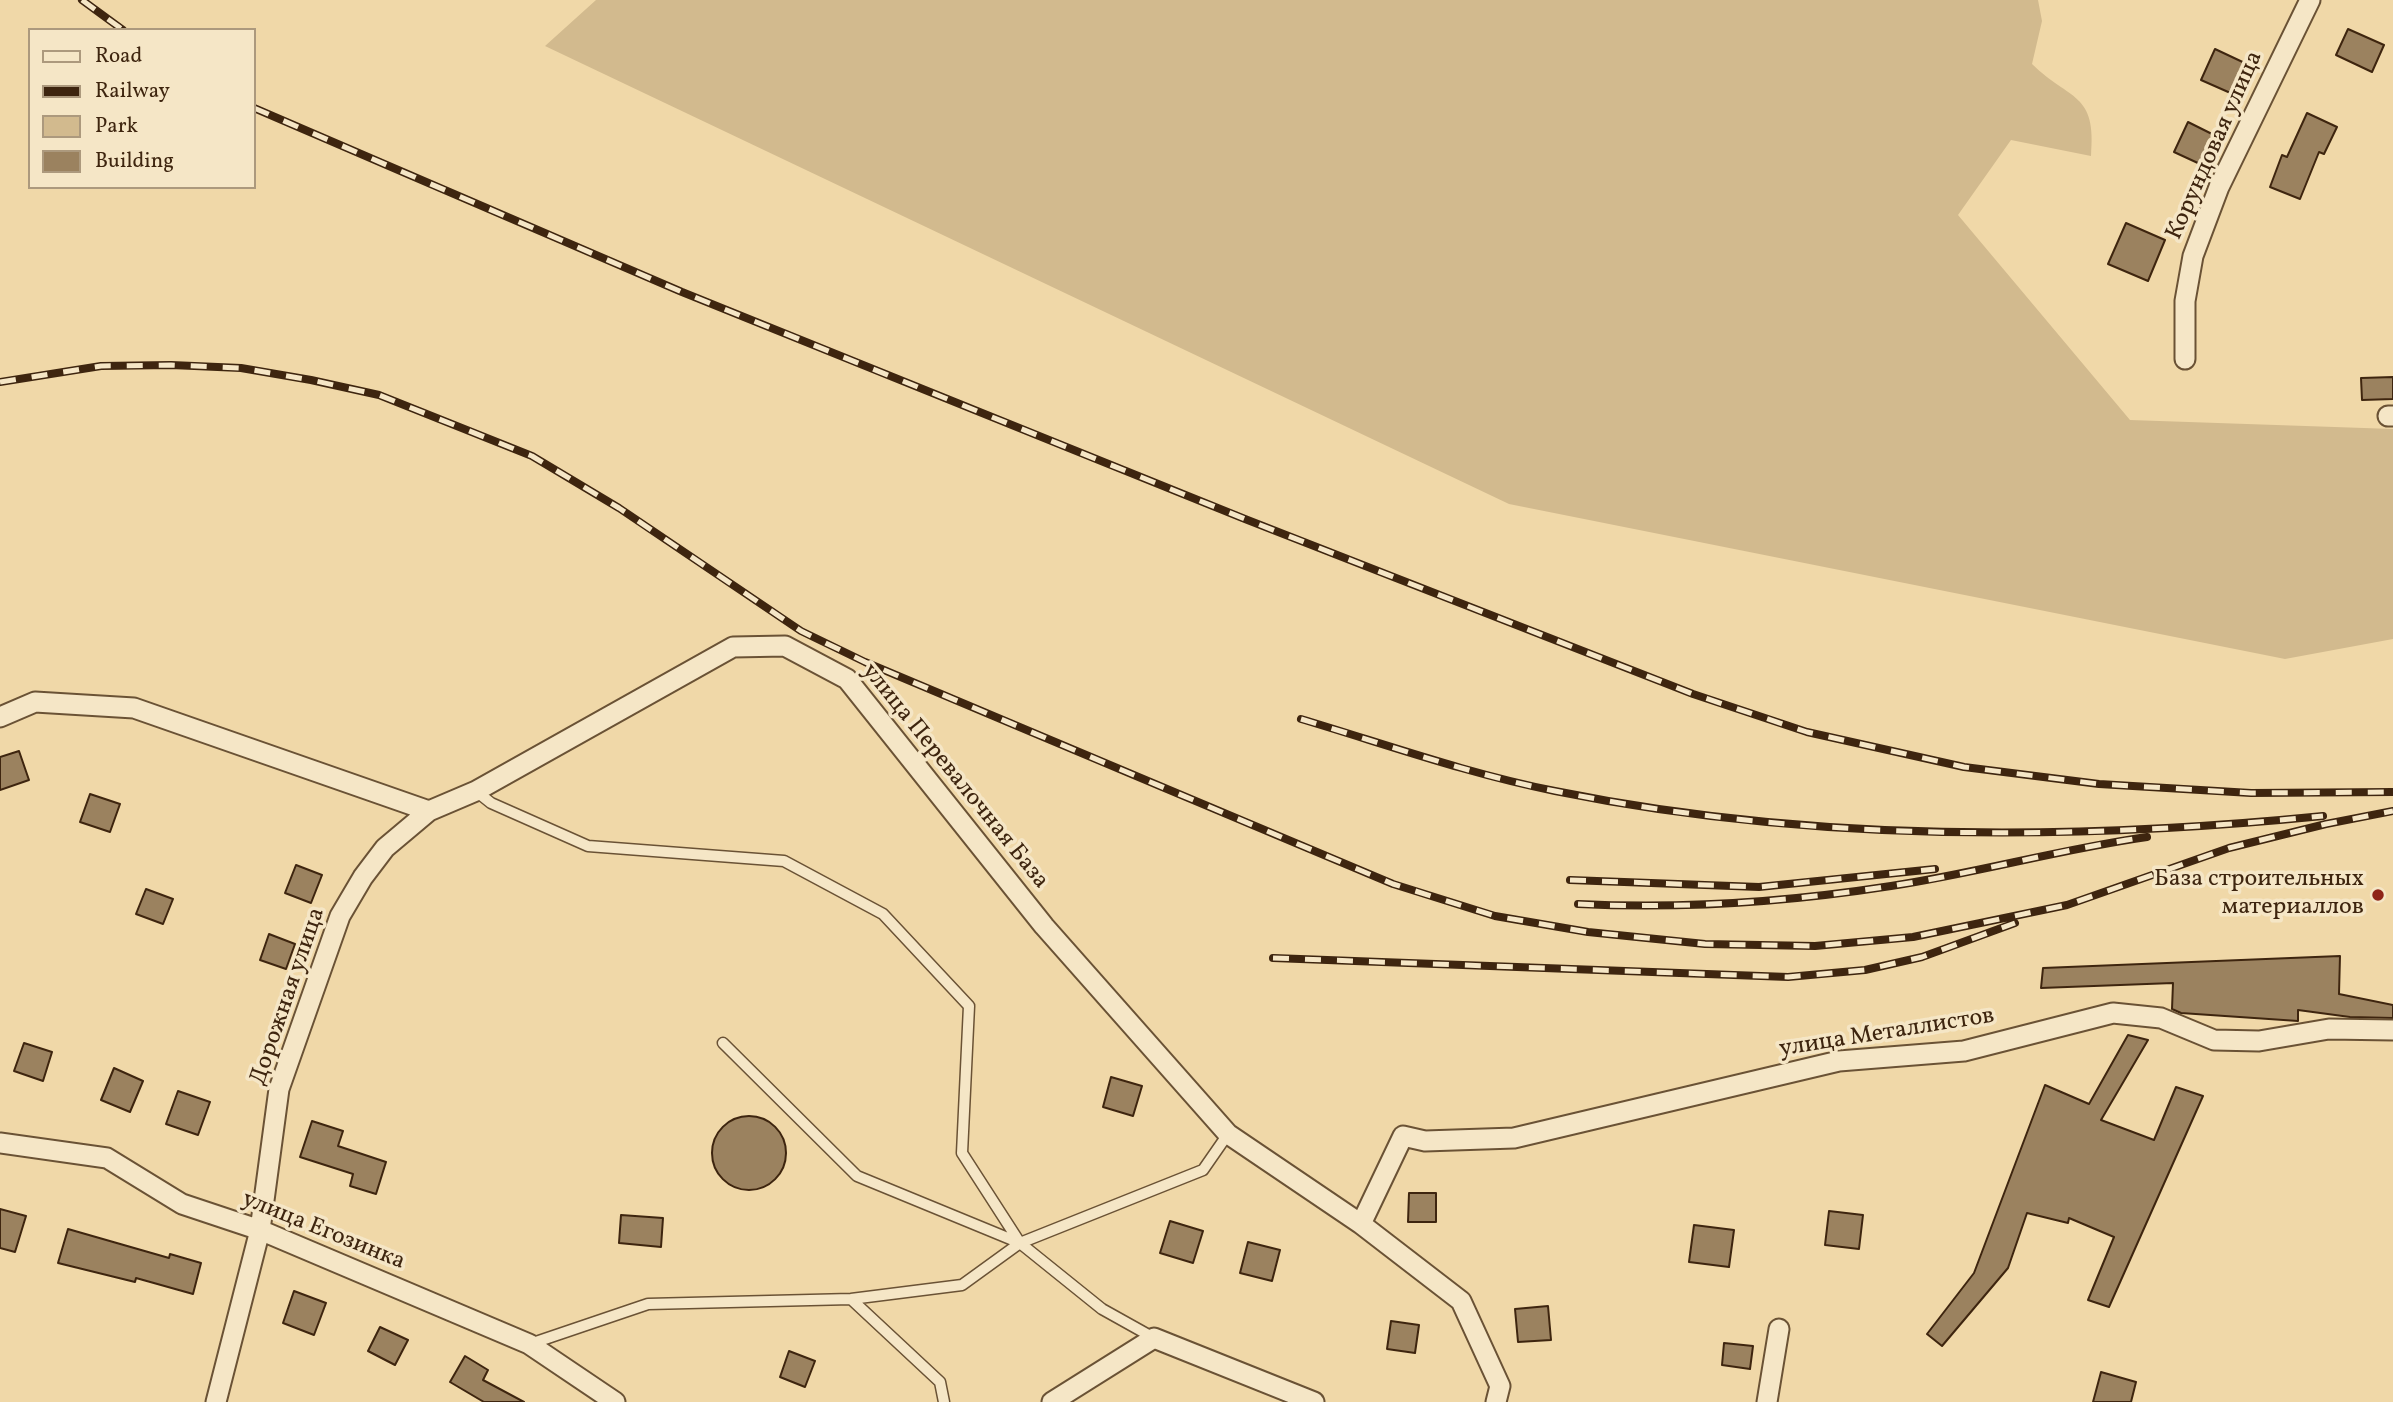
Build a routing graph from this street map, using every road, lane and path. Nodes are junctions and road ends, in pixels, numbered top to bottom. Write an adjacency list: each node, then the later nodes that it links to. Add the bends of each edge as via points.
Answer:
1 (2309, 0): 2 (street, Корундовая улица, via 2219,187 2193,257 2185,301)
2 (2185, 359)
3 (0, 717): 5 (street, via 35,702 134,708)
4 (476, 791): 5 (street, улица Перевалочная База); 8 (street, улица Перевалочная База, via 733,647 785,646 846,679 1044,926); 12 (lane, via 491,803 588,846 784,861 883,914 969,1006 962,1153)
5 (429, 811): 11 (street, Дорожная улица, via 385,848 340,916 279,1089)
6 (2393, 1030): 10 (street, улица Металлистов, via 2329,1029 2259,1041 2214,1040 2161,1018 2113,1013 1964,1051 1839,1061 1514,1138 1425,1141 1403,1136)
7 (723, 1042): 12 (lane, via 857,1176)
8 (1228, 1134): 10 (street, улица Перевалочная База); 12 (lane, via 1203,1170)
9 (0, 1143): 11 (street, улица Егозинка, via 107,1158 182,1204)
10 (1361, 1224): 22 (street, улица Перевалочная База, via 1461,1301 1500,1386)
11 (260, 1230): 16 (street, улица Егозинка); 17 (street, Дорожная улица)
12 (1020, 1243): 13 (lane, via 962,1285); 15 (lane, via 1102,1309)
13 (851, 1299): 16 (lane, via 648,1304); 19 (lane, via 940,1382)
14 (1779, 1329): 23 (street)
15 (1154, 1338): 20 (street); 21 (street)
16 (529, 1344): 18 (street, улица Егозинка)
17 (216, 1402)
18 (615, 1402)
19 (944, 1402)
20 (1052, 1402)
21 (1314, 1402)
22 (1496, 1402)
23 (1767, 1402)

